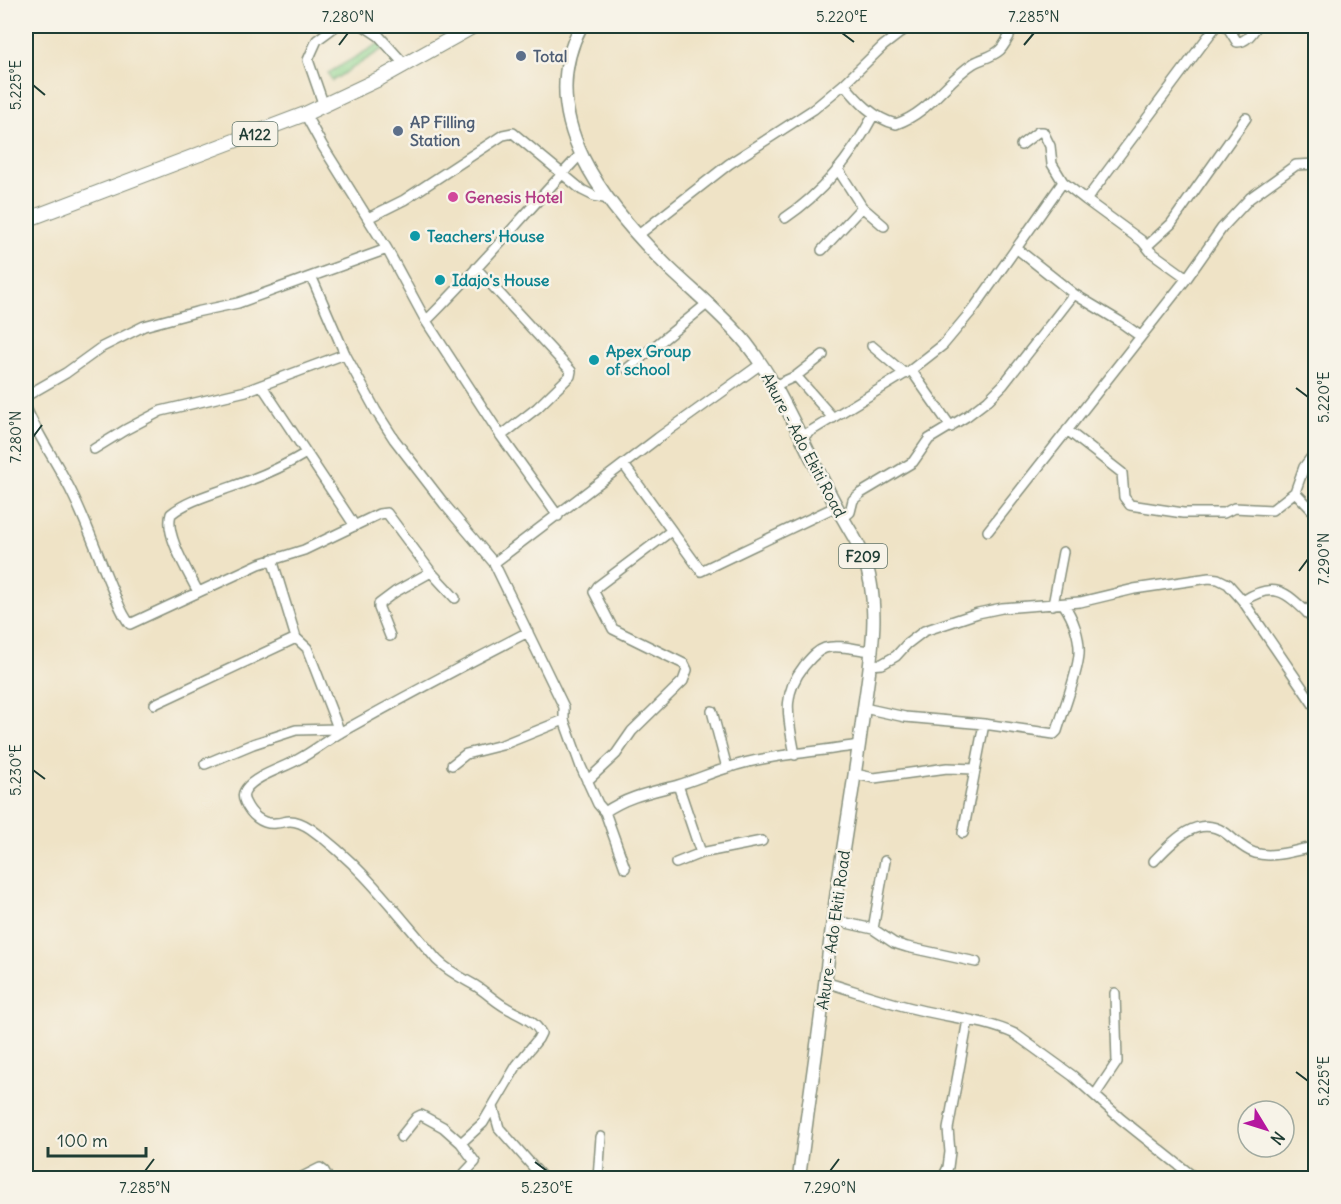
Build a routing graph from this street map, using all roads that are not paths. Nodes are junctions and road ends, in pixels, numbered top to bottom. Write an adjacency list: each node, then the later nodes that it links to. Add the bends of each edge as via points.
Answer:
1 (336, 26): 12 (street, via 317,40 308,60)
2 (364, 26): 10 (street, via 379,36)
3 (474, 26): 10 (highway, A122)
4 (581, 26): 17 (main road, Akure - Ado Ekiti Road / F209, via 569,54 564,99)
5 (909, 26): 11 (street)
6 (1014, 26): 14 (street, via 998,52 975,63 921,111 896,124)
7 (1216, 26): 23 (street)
8 (1227, 26): 9 (street, via 1237,42 1242,42)
9 (1257, 26)
10 (405, 65): 12 (highway, A122)
11 (844, 84): 14 (street); 29 (street, via 799,120 729,164)
12 (324, 106): 13 (highway, A122)
13 (305, 114): 25 (street); 27 (highway, A122)
14 (874, 114): 19 (street)
15 (1246, 118): 30 (street, via 1171,224)
16 (1021, 145): 21 (street, via 1043,132 1052,164)
17 (581, 154): 20 (street); 22 (main road, Akure - Ado Ekiti Road / F209)
18 (1316, 164): 36 (street, via 1296,165 1250,198 1222,228)
19 (839, 171): 24 (street); 26 (street)
20 (562, 174): 22 (street, via 582,190); 25 (street, via 513,133 503,135); 34 (street)
21 (1063, 182): 23 (street); 31 (street)
22 (609, 199): 29 (main road, Akure - Ado Ekiti Road / F209)
23 (1086, 200): 30 (street)
24 (862, 207): 28 (street); 33 (street)
25 (368, 218): 32 (street)
26 (785, 218)
27 (26, 220)
28 (884, 226)
29 (637, 236): 38 (main road, Akure - Ado Ekiti Road / F209)
30 (1147, 246): 36 (street)
31 (1016, 248): 37 (street); 46 (street, via 956,331)
32 (387, 249): 35 (street); 39 (street)
33 (822, 250)
34 (476, 268): 39 (street); 55 (street, via 571,371 537,408)
35 (312, 278): 42 (street); 50 (street, via 238,303 144,326 102,347)
36 (1187, 278): 40 (street)
37 (1074, 294): 40 (street); 53 (street, via 1003,385)
38 (708, 303): 44 (main road, Akure - Ado Ekiti Road / F209); 45 (street)
39 (426, 321): 55 (street)
40 (1140, 336): 54 (street)
41 (872, 346): 46 (street)
42 (345, 354): 48 (street); 70 (street, via 394,439)
43 (823, 355): 47 (street)
44 (761, 364): 49 (main road, Akure - Ado Ekiti Road / F209); 60 (street)
45 (627, 369)
46 (908, 372): 52 (street); 53 (street)
47 (796, 376): 49 (street); 52 (street)
48 (262, 386): 57 (street, via 161,411); 59 (street)
49 (774, 386): 56 (main road, Akure - Ado Ekiti Road / F209)
50 (26, 396)
51 (26, 408): 72 (street, via 72,493 128,622 133,624)
52 (833, 418): 56 (street)
53 (951, 427): 62 (street, via 929,439 913,462 855,497 850,512)
54 (1067, 430): 61 (street, via 1122,473 1130,505 1183,513 1224,513 1234,508 1272,510); 67 (street)
55 (501, 436): 64 (street)
56 (801, 437): 62 (main road, Akure - Ado Ekiti Road / F209)
57 (94, 449)
58 (1316, 451): 61 (street, via 1304,467)
59 (306, 453): 65 (street); 72 (street, via 171,514 169,527)
60 (624, 465): 64 (street); 66 (street)
61 (1294, 492): 63 (street)
62 (840, 512): 66 (street, via 701,571); 83 (main road, Akure - Ado Ekiti Road / F209, via 862,554 872,586)
63 (1316, 514)
64 (558, 516): 70 (street)
65 (355, 526): 69 (street, via 304,550); 71 (street, via 387,513)
66 (671, 531): 99 (street, via 594,592 613,629 684,664 686,675)
67 (988, 531)
68 (1063, 552): 76 (street)
69 (272, 559): 72 (street); 82 (street)
70 (494, 563): 80 (street)
71 (431, 572): 73 (street); 81 (street, via 379,604)
72 (198, 592)
73 (455, 598)
74 (1316, 599): 78 (street)
75 (1243, 601): 77 (street, via 1228,584 1209,578 1134,589); 78 (street, via 1257,592 1275,590); 87 (street)
76 (1053, 605): 77 (street); 84 (street, via 1002,608 950,622 924,631 882,664)
77 (1065, 605): 90 (street, via 1078,639 1079,654 1057,731 1050,735)
78 (1307, 613): 79 (street)
79 (1316, 621)
80 (528, 632): 89 (street, via 564,706); 91 (street)
81 (390, 636)
82 (296, 638): 85 (street); 91 (street, via 307,648)
83 (871, 651): 84 (main road, Akure - Ado Ekiti Road / F209); 93 (street, via 827,647 818,651 800,672 789,697)
84 (870, 665): 86 (main road, Akure - Ado Ekiti Road / F209)
85 (155, 704)
86 (864, 708): 90 (street, via 904,717); 92 (main road, Akure - Ado Ekiti Road / F209)
87 (1316, 708)
88 (712, 711): 96 (street)
89 (564, 720): 95 (street, via 502,745 466,754); 99 (street)
90 (984, 724): 97 (street)
91 (339, 731): 94 (street, via 309,729 286,733); 117 (street, via 297,760 252,783 245,790 245,801 264,823 290,821 309,828 360,872 447,970 537,1027 541,1033 538,1039 517,1065)
92 (859, 745): 93 (street); 98 (main road, Akure - Ado Ekiti Road / F209)
93 (795, 755): 96 (street)
94 (205, 764)
95 (452, 765)
96 (727, 768): 100 (street)
97 (975, 769): 98 (street, via 946,768 874,778); 102 (street)
98 (855, 774): 110 (main road, Akure - Ado Ekiti Road / F209)
99 (587, 781): 101 (street)
100 (678, 785): 101 (street, via 640,794); 105 (street)
101 (605, 812): 109 (street)
102 (963, 833)
103 (762, 841): 105 (street)
104 (1316, 847): 107 (street, via 1275,854 1253,853 1219,829 1202,826 1182,834)
105 (701, 853): 108 (street)
106 (885, 861): 111 (street)
107 (1154, 861)
108 (676, 863)
109 (625, 868)
110 (833, 920): 111 (street); 113 (main road, Akure - Ado Ekiti Road / F209)
111 (873, 929): 112 (street, via 894,943)
112 (976, 962)
113 (825, 982): 115 (street); 126 (main road, Akure - Ado Ekiti Road / F209)
114 (1115, 993): 116 (street, via 1118,1062)
115 (968, 1020): 116 (street, via 1015,1034); 127 (street, via 948,1129 948,1167)
116 (1095, 1095): 128 (street)
117 (493, 1107): 120 (street, via 483,1123); 124 (street, via 499,1128)
118 (401, 1137): 120 (street, via 421,1115)
119 (601, 1137): 125 (street)
120 (461, 1143): 123 (street, via 475,1162)
121 (300, 1179): 122 (street, via 320,1168)
122 (328, 1179)
123 (460, 1179)
124 (543, 1179)
125 (598, 1179)
126 (799, 1179)
127 (943, 1179)
128 (1195, 1179)

